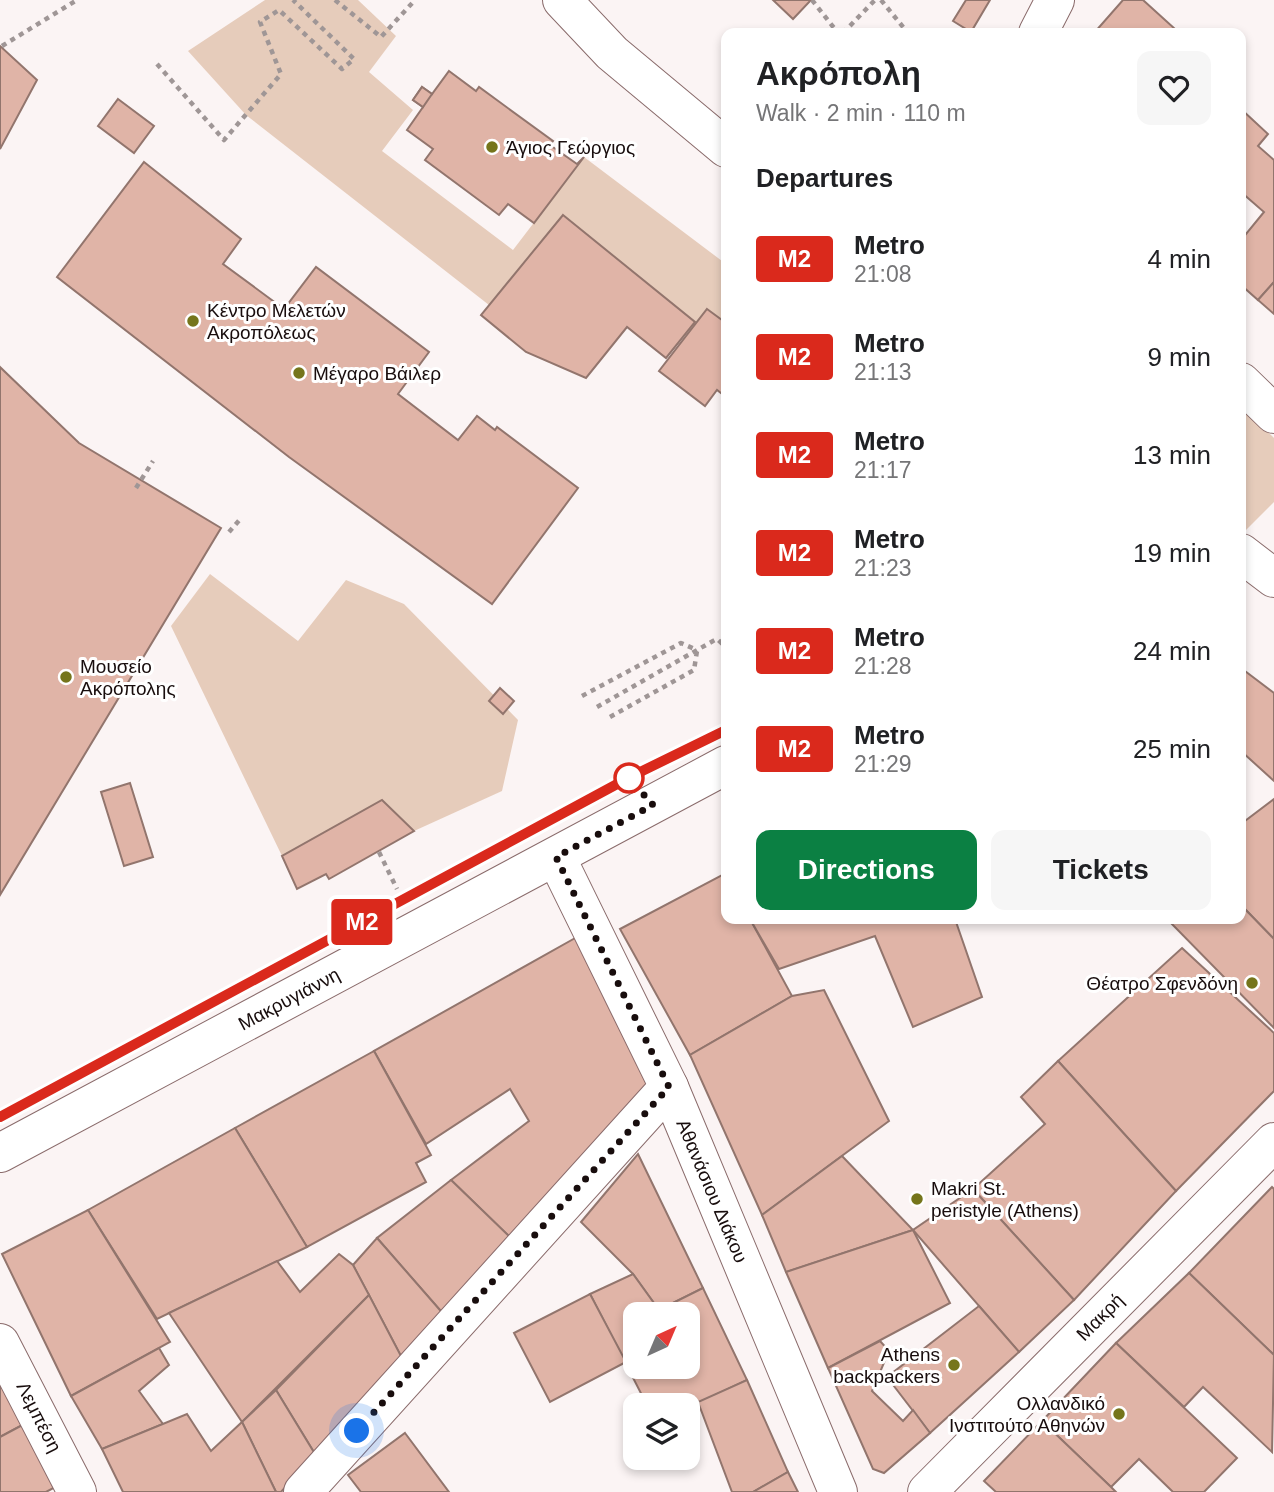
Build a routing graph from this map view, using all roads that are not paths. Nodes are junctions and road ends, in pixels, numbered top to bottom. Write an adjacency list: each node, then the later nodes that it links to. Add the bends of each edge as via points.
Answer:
1 (562, 0): 4 (street, via 612,53)
2 (1055, 0): 3 (street)
3 (1041, 28)
4 (721, 144)
5 (1246, 387): 6 (street)
6 (1274, 414)
7 (1246, 557): 8 (street)
8 (1274, 578)
9 (721, 768): 10 (street, Μακρυγιάννη)
10 (556, 857): 11 (street, Αθανάσιου Διάκου); 13 (street, Μακρυγιάννη)
11 (669, 1087): 16 (street); 17 (street, Αθανάσιου Διάκου)
12 (1274, 1142): 18 (street, Μακρή)
13 (0, 1153)
14 (0, 1343): 15 (street, Λεμπέση)
15 (77, 1492)
16 (303, 1492)
17 (838, 1492)
18 (926, 1492)

